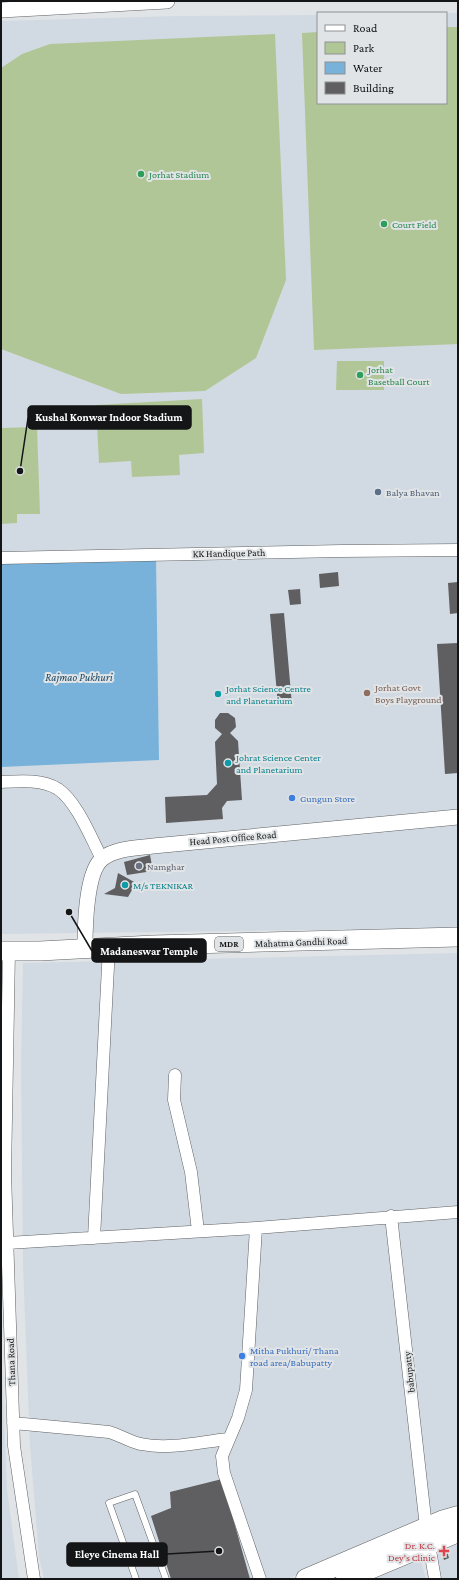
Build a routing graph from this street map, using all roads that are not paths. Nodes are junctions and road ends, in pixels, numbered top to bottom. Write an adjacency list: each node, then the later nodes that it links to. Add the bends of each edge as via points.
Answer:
1 (167, 1): 2 (street)
2 (1, 10)
3 (458, 550): 4 (street, KK Handique Path, via 342,550)
4 (1, 558)
5 (1, 782): 7 (street, via 42,783 58,789 69,799)
6 (458, 817): 7 (street, Head Post Office Road, via 152,846 115,852)
7 (102, 859): 10 (street, via 91,880)
8 (458, 937): 9 (main road, Mahatma Gandhi Road / MDR)
9 (109, 946): 10 (main road, Mahatma Gandhi Road / MDR); 17 (street)
10 (85, 948): 11 (main road, Mahatma Gandhi Road / MDR)
11 (5, 951): 18 (street, Thana Road)
12 (175, 1075): 16 (street, via 174,1100 192,1172)
13 (458, 1212): 14 (street)
14 (391, 1216): 15 (street); 24 (street, babupatty)
15 (256, 1228): 16 (street); 21 (street, via 246,1390 238,1418)
16 (198, 1231): 17 (street)
17 (94, 1238): 18 (street)
18 (7, 1243): 19 (street, Thana Road)
19 (6, 1385): 20 (street, Thana Road)
20 (13, 1424): 21 (street, via 109,1432 150,1446); 25 (street, Thana Road)
21 (228, 1439): 28 (street, via 222,1456 224,1473)
22 (458, 1516): 24 (highway, via 444,1520)
23 (458, 1532): 24 (highway)
24 (427, 1536): 29 (highway); 30 (highway); 31 (street, babupatty)
25 (34, 1579)
26 (136, 1579): 27 (lane, via 109,1503 135,1494)
27 (166, 1579)
28 (260, 1579)
29 (306, 1579)
30 (346, 1579)
31 (435, 1579)

